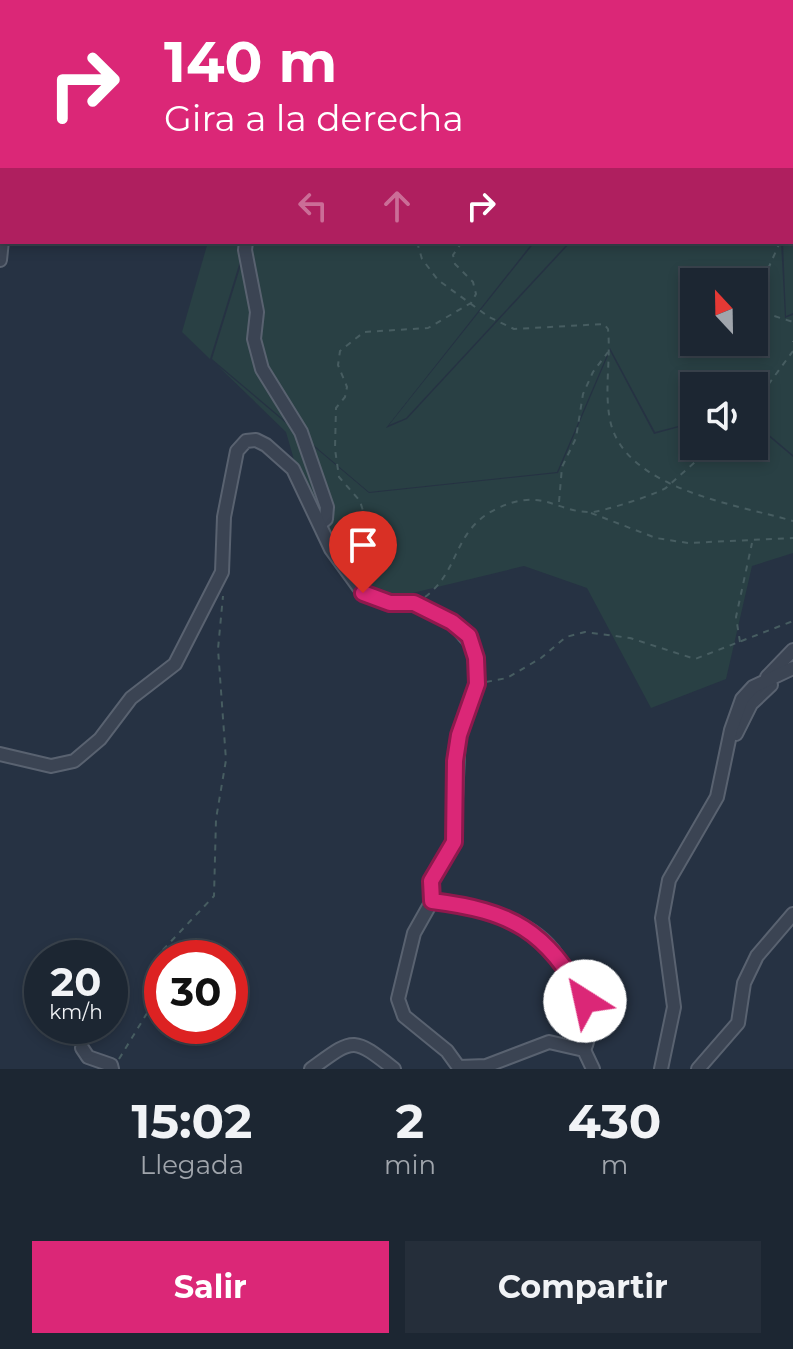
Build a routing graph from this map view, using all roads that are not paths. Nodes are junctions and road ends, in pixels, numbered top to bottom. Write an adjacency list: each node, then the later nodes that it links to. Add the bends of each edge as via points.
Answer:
1 (246, 244): 2 (street, via 257,312 254,339 262,369 305,443 327,507)
2 (320, 524): 6 (street, via 284,458 256,440 246,441 237,451 224,517 222,572 175,664 131,698 100,739 74,761 51,766); 8 (street, via 344,571 363,593 401,605 414,603 452,622 469,636 476,658 477,684 459,735 454,842 431,881)
3 (793, 649): 5 (street)
4 (793, 671): 5 (street)
5 (762, 682): 7 (street); 7 (street, via 734,717)
6 (0, 754)
7 (727, 755): 17 (street, via 713,807 678,858 663,898 674,1007)
8 (432, 901): 11 (street, via 487,912 546,942 585,1001 589,1024); 13 (street, via 414,933 399,1005)
9 (793, 914): 18 (street, via 757,956 744,983 738,1023)
10 (82, 1048): 12 (street, via 88,1057)
11 (584, 1050): 13 (street, via 549,1042 486,1066); 16 (street)
12 (112, 1067)
13 (459, 1068)
14 (311, 1069): 15 (street, via 354,1043)
15 (394, 1069)
16 (593, 1069)
17 (661, 1069)
18 (698, 1069)

